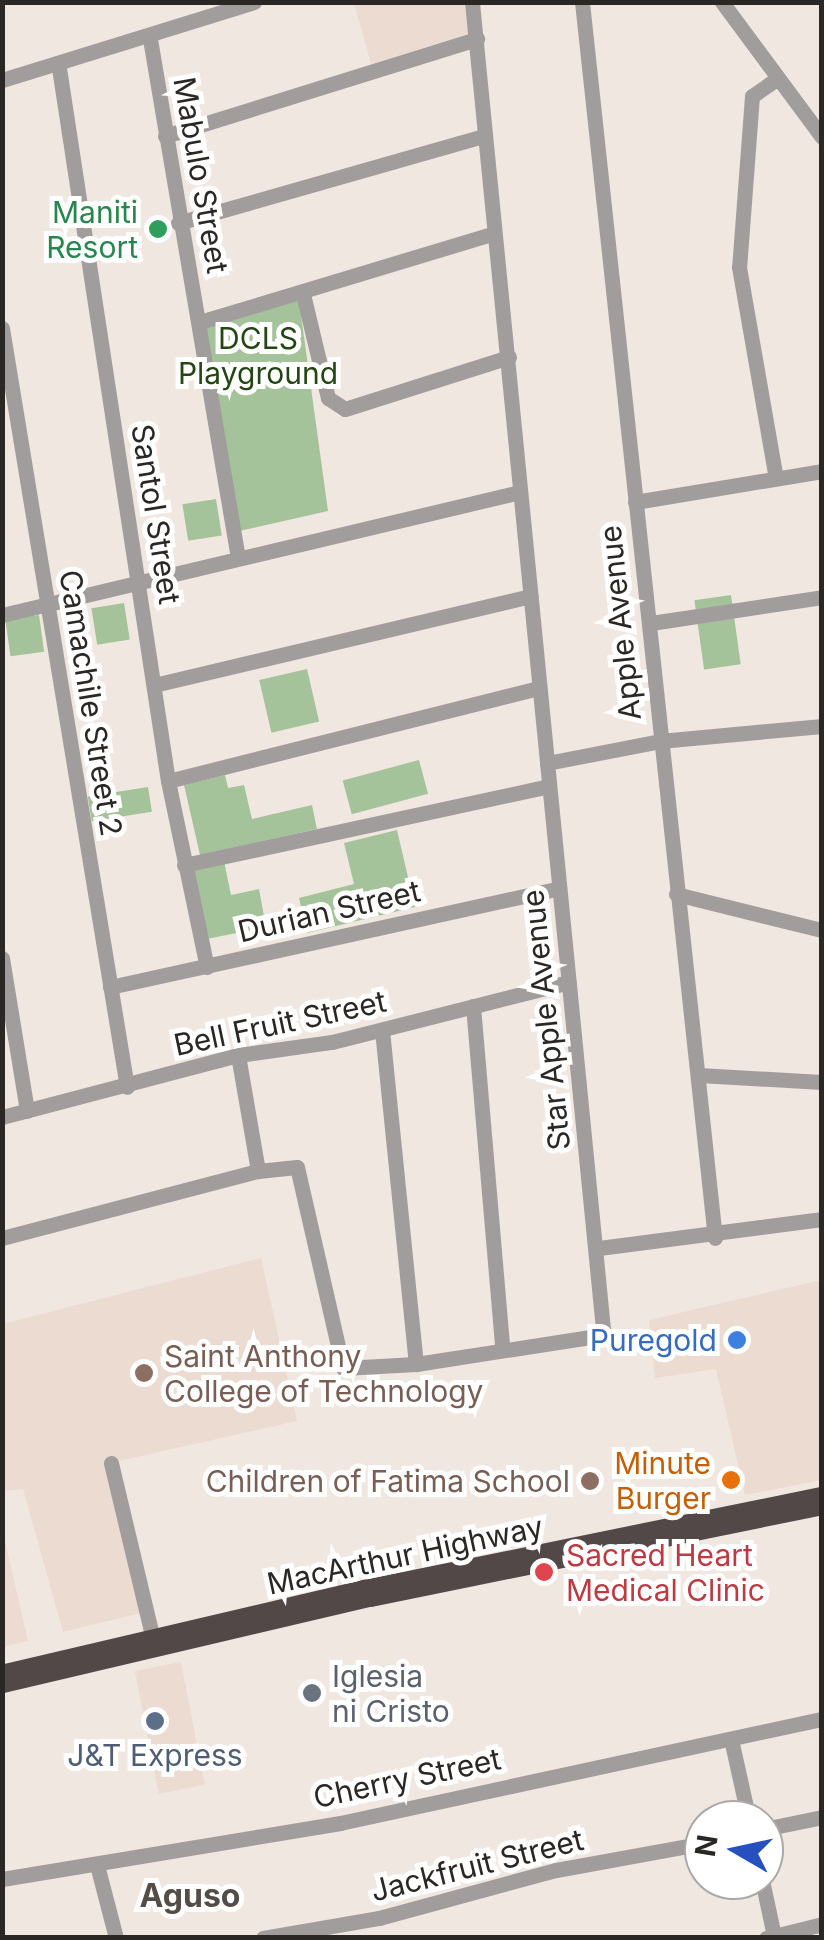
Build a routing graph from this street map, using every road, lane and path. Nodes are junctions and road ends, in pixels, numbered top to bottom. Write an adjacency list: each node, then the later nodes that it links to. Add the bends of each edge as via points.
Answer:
1 (254, 2): 6 (street)
2 (472, 2): 5 (street, Star Apple Avenue)
3 (582, 2): 22 (street, Apple Avenue)
4 (722, 2): 9 (street)
5 (477, 38): 10 (street); 11 (street, Star Apple Avenue)
6 (150, 39): 7 (street); 10 (street, Mabulo Street)
7 (59, 68): 8 (street); 24 (street, Santol Street)
8 (2, 80)
9 (775, 80): 12 (street); 20 (street, via 752,96 739,267)
10 (166, 136): 13 (street, Mabulo Street)
11 (483, 136): 13 (street); 14 (street, Star Apple Avenue)
12 (822, 137)
13 (178, 223): 16 (street, Mabulo Street)
14 (492, 234): 15 (street); 18 (street, Star Apple Avenue)
15 (303, 294): 16 (street); 18 (street, via 328,398 345,409)
16 (200, 322): 23 (street, Mabulo Street)
17 (2, 328): 27 (street, Camachile Street 2)
18 (508, 357): 21 (street, Star Apple Avenue)
19 (822, 471): 20 (street)
20 (776, 478): 22 (street)
21 (520, 492): 23 (street); 25 (street, Star Apple Avenue)
22 (635, 502): 29 (street, Apple Avenue)
23 (238, 558): 24 (street)
24 (138, 582): 27 (street); 30 (street, Santol Street)
25 (531, 596): 30 (street); 31 (street, Star Apple Avenue)
26 (822, 597): 29 (street)
27 (46, 607): 28 (street); 44 (street, Camachile Street 2)
28 (2, 615)
29 (651, 623): 33 (street, Apple Avenue)
30 (154, 685): 35 (street, Santol Street)
31 (539, 688): 34 (street, Star Apple Avenue); 35 (street)
32 (822, 726): 33 (street)
33 (660, 741): 34 (street); 39 (street, Apple Avenue)
34 (547, 763): 36 (street, Star Apple Avenue)
35 (168, 781): 37 (street, Santol Street)
36 (548, 786): 37 (street); 38 (street, Star Apple Avenue)
37 (184, 865): 42 (street, Santol Street)
38 (560, 888): 42 (street, Durian Street); 43 (street, Star Apple Avenue)
39 (676, 894): 40 (street); 48 (street, Apple Avenue)
40 (822, 930)
41 (2, 958): 51 (street)
42 (207, 967): 44 (street, Durian Street)
43 (569, 982): 45 (street, Bell Fruit Street); 57 (street, Star Apple Avenue)
44 (110, 987): 50 (street, Camachile Street 2)
45 (473, 1006): 46 (street, Bell Fruit Street); 58 (street)
46 (382, 1030): 47 (street, Bell Fruit Street); 59 (street)
47 (238, 1056): 50 (street, Bell Fruit Street); 53 (street)
48 (698, 1075): 49 (street); 56 (street, Apple Avenue)
49 (822, 1082)
50 (127, 1086): 51 (street, Bell Fruit Street)
51 (26, 1111): 52 (street, Bell Fruit Street)
52 (2, 1117)
53 (258, 1171): 55 (street); 59 (street, Star Apple Avenue, via 297,1168 338,1364 356,1370)
54 (822, 1219): 56 (street)
55 (2, 1238)
56 (716, 1238): 57 (street)
57 (599, 1248): 58 (street, Star Apple Avenue, via 606,1320 597,1336)
58 (502, 1348): 59 (street, Star Apple Avenue)
59 (416, 1364)
60 (111, 1462): 62 (street)
61 (822, 1501): 62 (highway, MacArthur Highway)
62 (154, 1643): 63 (highway, MacArthur Highway)
63 (2, 1679)
64 (822, 1720): 65 (street, Cherry Street)
65 (731, 1739): 66 (street); 70 (street, Cherry Street, via 340,1823)
66 (745, 1800)
67 (822, 1817): 68 (street)
68 (784, 1826)
69 (684, 1847): 76 (street, Jackfruit Street, via 556,1870 379,1918)
70 (97, 1865): 71 (street, Cherry Street); 75 (street)
71 (2, 1879)
72 (765, 1900): 74 (street)
73 (822, 1924): 74 (street)
74 (770, 1937)
75 (116, 1938)
76 (263, 1938)

